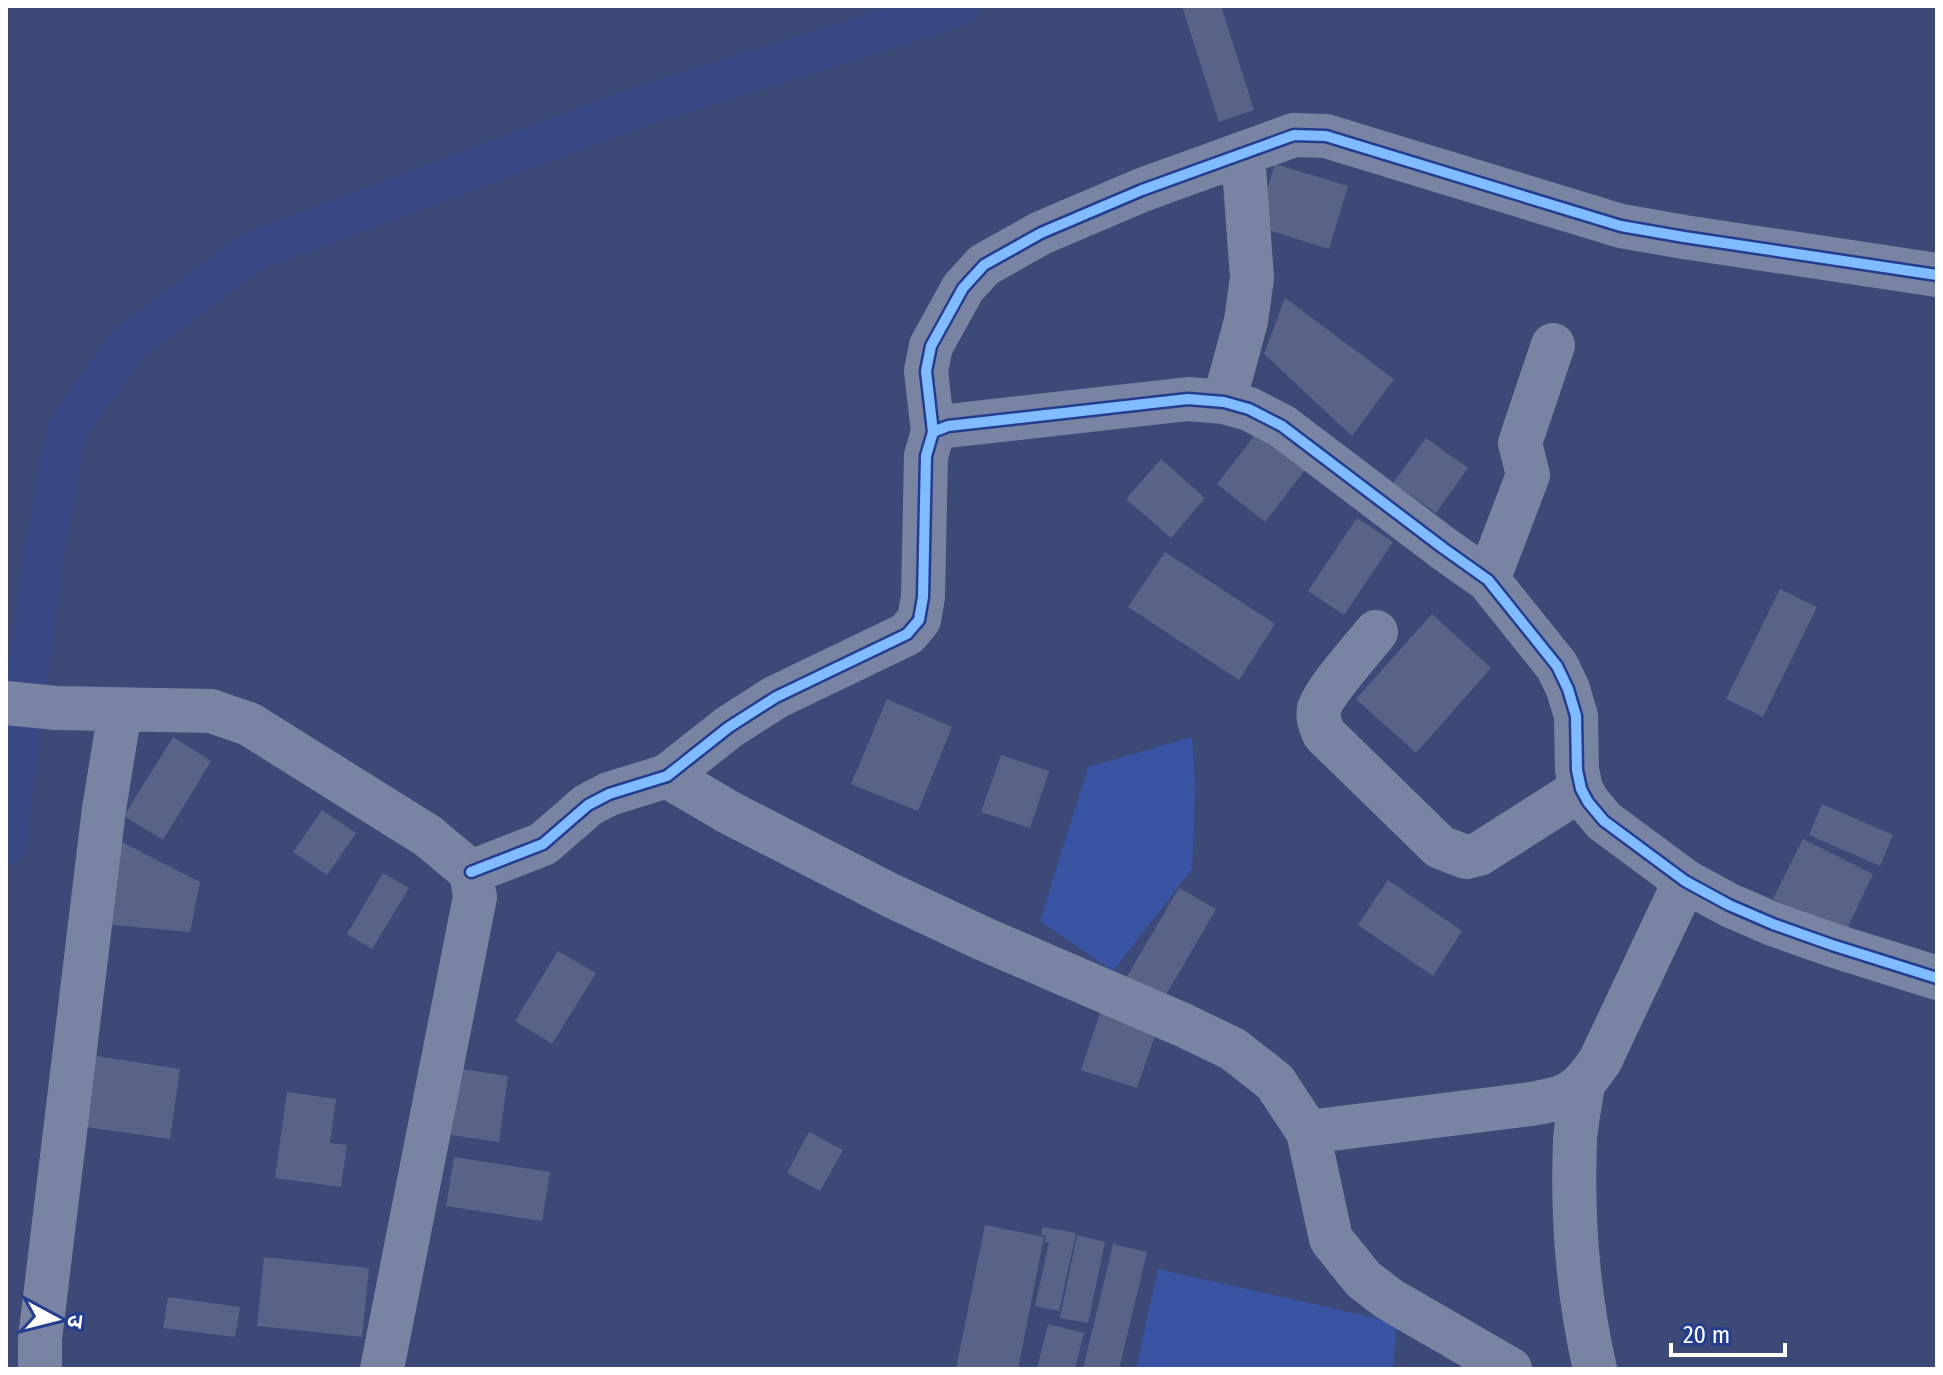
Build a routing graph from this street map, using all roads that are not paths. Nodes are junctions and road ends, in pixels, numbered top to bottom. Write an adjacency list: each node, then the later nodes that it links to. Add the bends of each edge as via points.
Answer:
1 (1243, 154): 2 (street, via 1294,135 1326,136 1621,226); 4 (street, via 1252,278); 5 (street, via 1055,227 984,265 963,288 931,346 926,371)
2 (1937, 275)
3 (1553, 345): 6 (street, via 1520,443 1528,475)
4 (1224, 402): 5 (street, via 1188,399 948,426); 6 (street, via 1282,426)
5 (933, 432): 10 (street, via 926,456 919,620 907,634 776,697)
6 (1488, 580): 11 (street, via 1557,666 1568,689 1576,716)
7 (1376, 632): 11 (street, via 1328,692 1319,708 1319,722 1324,734 1440,847 1466,857 1479,854)
8 (6, 703): 9 (street)
9 (120, 711): 12 (street, via 211,711 249,724 428,836); 17 (street, via 102,824)
10 (667, 776): 12 (street, via 609,794 543,844); 16 (street, via 916,908 1233,1049 1275,1082)
11 (1581, 789): 13 (street, via 1604,821)
12 (471, 872): 18 (street, via 475,897)
13 (1685, 881): 14 (street, via 1773,924); 15 (street, via 1600,1061)
14 (1937, 978)
15 (1583, 1086): 16 (street, via 1560,1099 1531,1104); 20 (street, via 1575,1139 1575,1213 1581,1297)
16 (1308, 1132): 19 (street, via 1331,1239 1363,1279)
17 (40, 1369)
18 (382, 1369)
19 (1510, 1369)
20 (1595, 1369)

